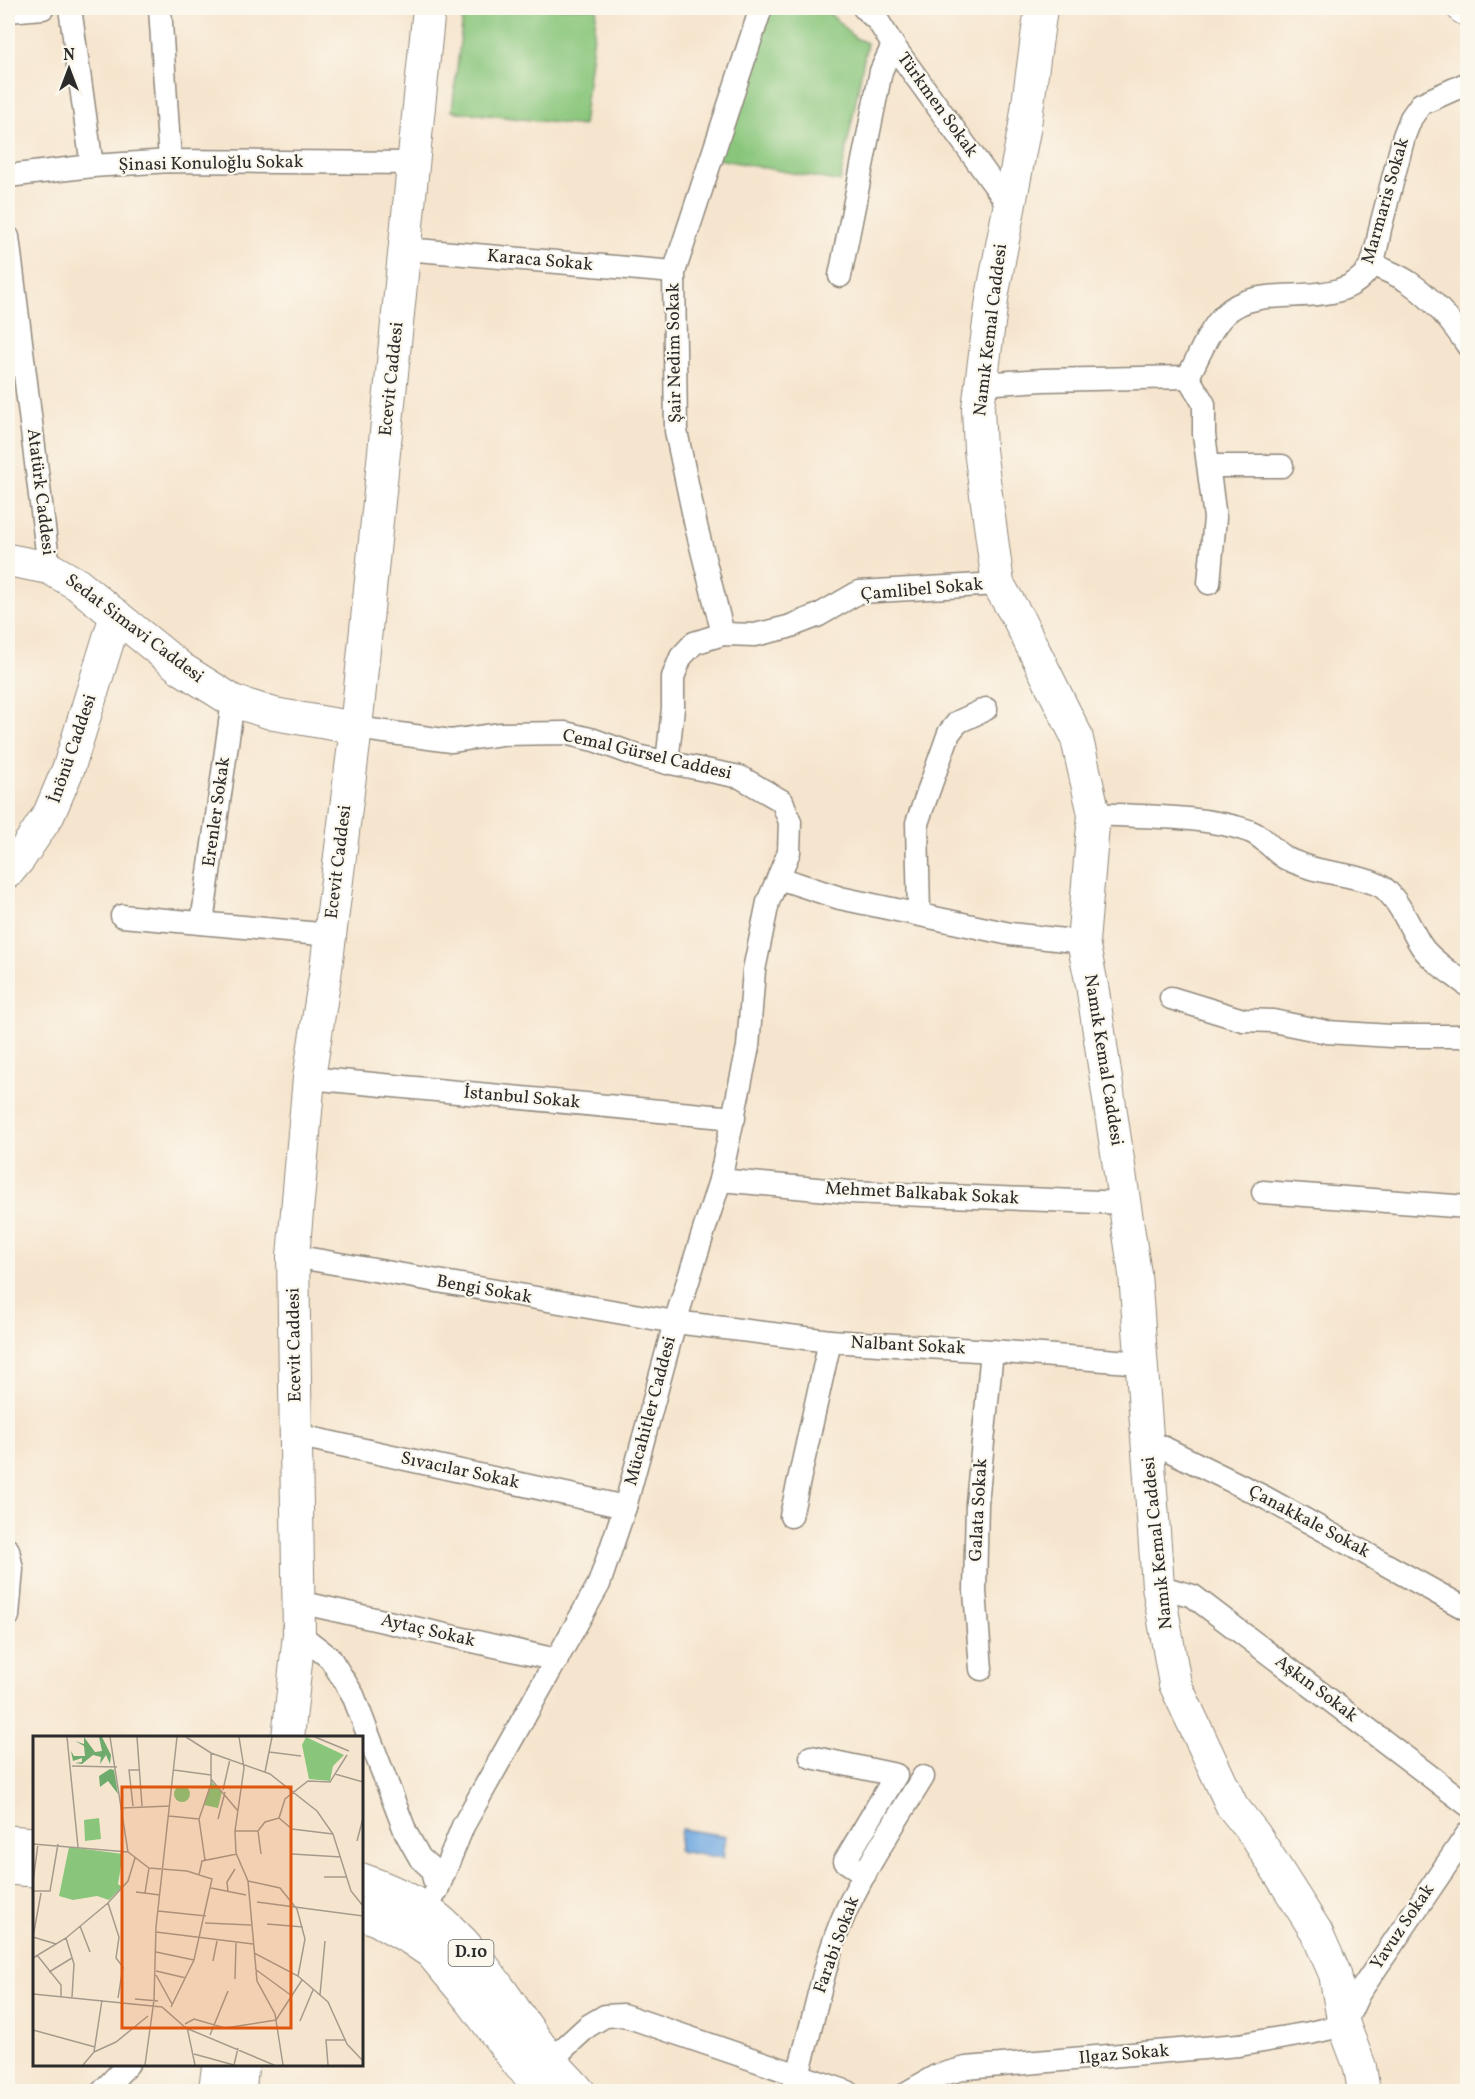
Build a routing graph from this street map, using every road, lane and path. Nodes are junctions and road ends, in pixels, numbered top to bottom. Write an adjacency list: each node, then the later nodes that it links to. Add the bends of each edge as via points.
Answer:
1 (43, 8): 8 (street)
2 (70, 8): 15 (street)
3 (160, 8): 13 (street)
4 (429, 8): 14 (street, Ecevit Caddesi)
5 (761, 8): 21 (street, Şair Nedim Sokak)
6 (1041, 8): 17 (street, Namık Kemal Caddesi, via 1025,125)
7 (1463, 8): 9 (street)
8 (8, 11)
9 (1467, 11)
10 (874, 12): 11 (street, Türkmen Sokak)
11 (893, 45): 17 (street, Türkmen Sokak); 22 (street, via 881,71)
12 (1467, 83): 20 (street, Marmaris Sokak, via 1421,104 1411,118)
13 (170, 161): 14 (street, Şinasi Konuloğlu Sokak); 15 (street, Şinasi Konuloğlu Sokak)
14 (414, 163): 19 (street, Ecevit Caddesi)
15 (92, 166): 16 (street, Şinasi Konuloğlu Sokak)
16 (8, 176)
17 (1008, 204): 25 (street, Namık Kemal Caddesi)
18 (8, 237): 29 (street, Atatürk Caddesi)
19 (405, 249): 21 (street, Karaca Sokak); 36 (street, Ecevit Caddesi)
20 (1371, 264): 23 (street, via 1410,283 1437,307); 24 (street, Marmaris Sokak, via 1355,283 1342,289 1242,303 1226,314 1208,338)
21 (674, 272): 33 (street, Şair Nedim Sokak, via 676,431)
22 (840, 276)
23 (1467, 345)
24 (1188, 377): 25 (street); 26 (street, via 1204,405)
25 (980, 384): 31 (street, Namık Kemal Caddesi, via 980,450)
26 (1209, 466): 27 (street); 30 (street, via 1215,518)
27 (1282, 466)
28 (8, 560): 29 (street, Sedat Simavi Caddesi)
29 (50, 568): 32 (street, Sedat Simavi Caddesi)
30 (1209, 583)
31 (998, 584): 33 (street, Çamlibel Sokak, via 859,592 788,627 755,634); 38 (street, Namık Kemal Caddesi, via 1076,735)
32 (116, 615): 34 (street, Sedat Simavi Caddesi, via 182,669); 39 (street, İnönü Caddesi, via 69,767 50,814)
33 (723, 634): 37 (street, Çamlibel Sokak, via 694,643 681,657 673,677)
34 (233, 701): 36 (street, Sedat Simavi Caddesi, via 274,714); 43 (street, Erenler Sokak)
35 (986, 709): 41 (street, via 958,722 949,734 917,824)
36 (356, 728): 37 (street, Cemal Gürsel Caddesi, via 451,741 501,734 565,733); 44 (street, Ecevit Caddesi)
37 (667, 763): 40 (street, Cemal Gürsel Caddesi, via 740,777 782,801 790,822 789,852)
38 (1094, 814): 45 (street, Namık Kemal Caddesi); 46 (street, via 1233,827 1266,840 1285,858 1373,881 1394,899 1424,949)
39 (8, 872)
40 (779, 878): 41 (street, via 840,898); 50 (street, Mücahitler Caddesi, via 768,902 754,970 748,1047)
41 (919, 914): 45 (street, via 1010,934)
42 (122, 916): 43 (street)
43 (202, 923): 44 (street)
44 (331, 935): 49 (street, Ecevit Caddesi)
45 (1083, 942): 53 (street, Namık Kemal Caddesi)
46 (1467, 986)
47 (1172, 998): 48 (street, via 1243,1020 1273,1021 1327,1032)
48 (1467, 1036)
49 (309, 1078): 50 (street, İstanbul Sokak); 55 (street, Ecevit Caddesi)
50 (734, 1118): 51 (street, Mücahitler Caddesi)
51 (720, 1180): 53 (street, Mehmet Balkabak Sokak, via 849,1192); 56 (street, Mücahitler Caddesi)
52 (1263, 1192): 54 (street)
53 (1125, 1203): 59 (street, Namık Kemal Caddesi)
54 (1467, 1206)
55 (293, 1257): 56 (street, Bengi Sokak); 60 (street, Ecevit Caddesi)
56 (675, 1322): 57 (street, Nalbant Sokak); 62 (street, Mücahitler Caddesi)
57 (830, 1341): 58 (street, Nalbant Sokak); 63 (street)
58 (992, 1351): 59 (street, Nalbant Sokak); 71 (street, Galata Sokak, via 977,1503 975,1591)
59 (1142, 1363): 61 (street, Namık Kemal Caddesi)
60 (296, 1435): 62 (street, Sıvacılar Sokak); 66 (street, Ecevit Caddesi)
61 (1148, 1440): 65 (street, Namık Kemal Caddesi); 67 (street, Çanakkale Sokak, via 1264,1497)
62 (625, 1507): 70 (street, Mücahitler Caddesi, via 599,1584)
63 (791, 1516)
64 (8, 1550): 68 (street, via 12,1569)
65 (1158, 1586): 75 (street, Aşkın Sokak, via 1193,1596); 85 (street, Namık Kemal Caddesi, via 1175,1684 1232,1806 1316,1931 1335,1974)
66 (299, 1602): 69 (street, Ecevit Caddesi); 70 (street, Aytaç Sokak)
67 (1467, 1610)
68 (8, 1616)
69 (299, 1634): 72 (street, Ecevit Caddesi); 83 (street, via 330,1658 353,1695 406,1833 420,1858 432,1868)
70 (557, 1660): 83 (street, Mücahitler Caddesi, via 463,1826)
71 (981, 1669)
72 (287, 1731)
73 (811, 1757): 81 (street, via 896,1775 845,1861)
74 (922, 1777): 81 (street, Farabi Sokak)
75 (1467, 1805)
76 (1467, 1833): 85 (street, Yavuz Sokak, via 1359,1993)
77 (8, 1842): 78 (main road)
78 (33, 1844)
79 (8, 1868): 80 (main road)
80 (33, 1870)
81 (865, 1874): 90 (street, Farabi Sokak, via 842,1920 825,1969)
82 (363, 1880): 83 (main road, D.10)
83 (431, 1900): 89 (main road, D.10, via 495,1982)
84 (363, 1914): 89 (main road, D.10, via 431,1952 472,2001)
85 (1344, 2025): 95 (street, Ilgaz Sokak, via 1239,2045 966,2068 936,2076); 96 (street, Namık Kemal Caddesi, via 1360,2067)
86 (126, 2066): 91 (street)
87 (219, 2066): 92 (main road)
88 (242, 2066): 93 (main road)
89 (551, 2080): 90 (street, via 588,2025 605,2016 623,2015)
90 (795, 2083): 94 (street)
91 (102, 2091)
92 (215, 2091)
93 (239, 2091)
94 (849, 2091)
95 (908, 2091)
96 (1364, 2091)

